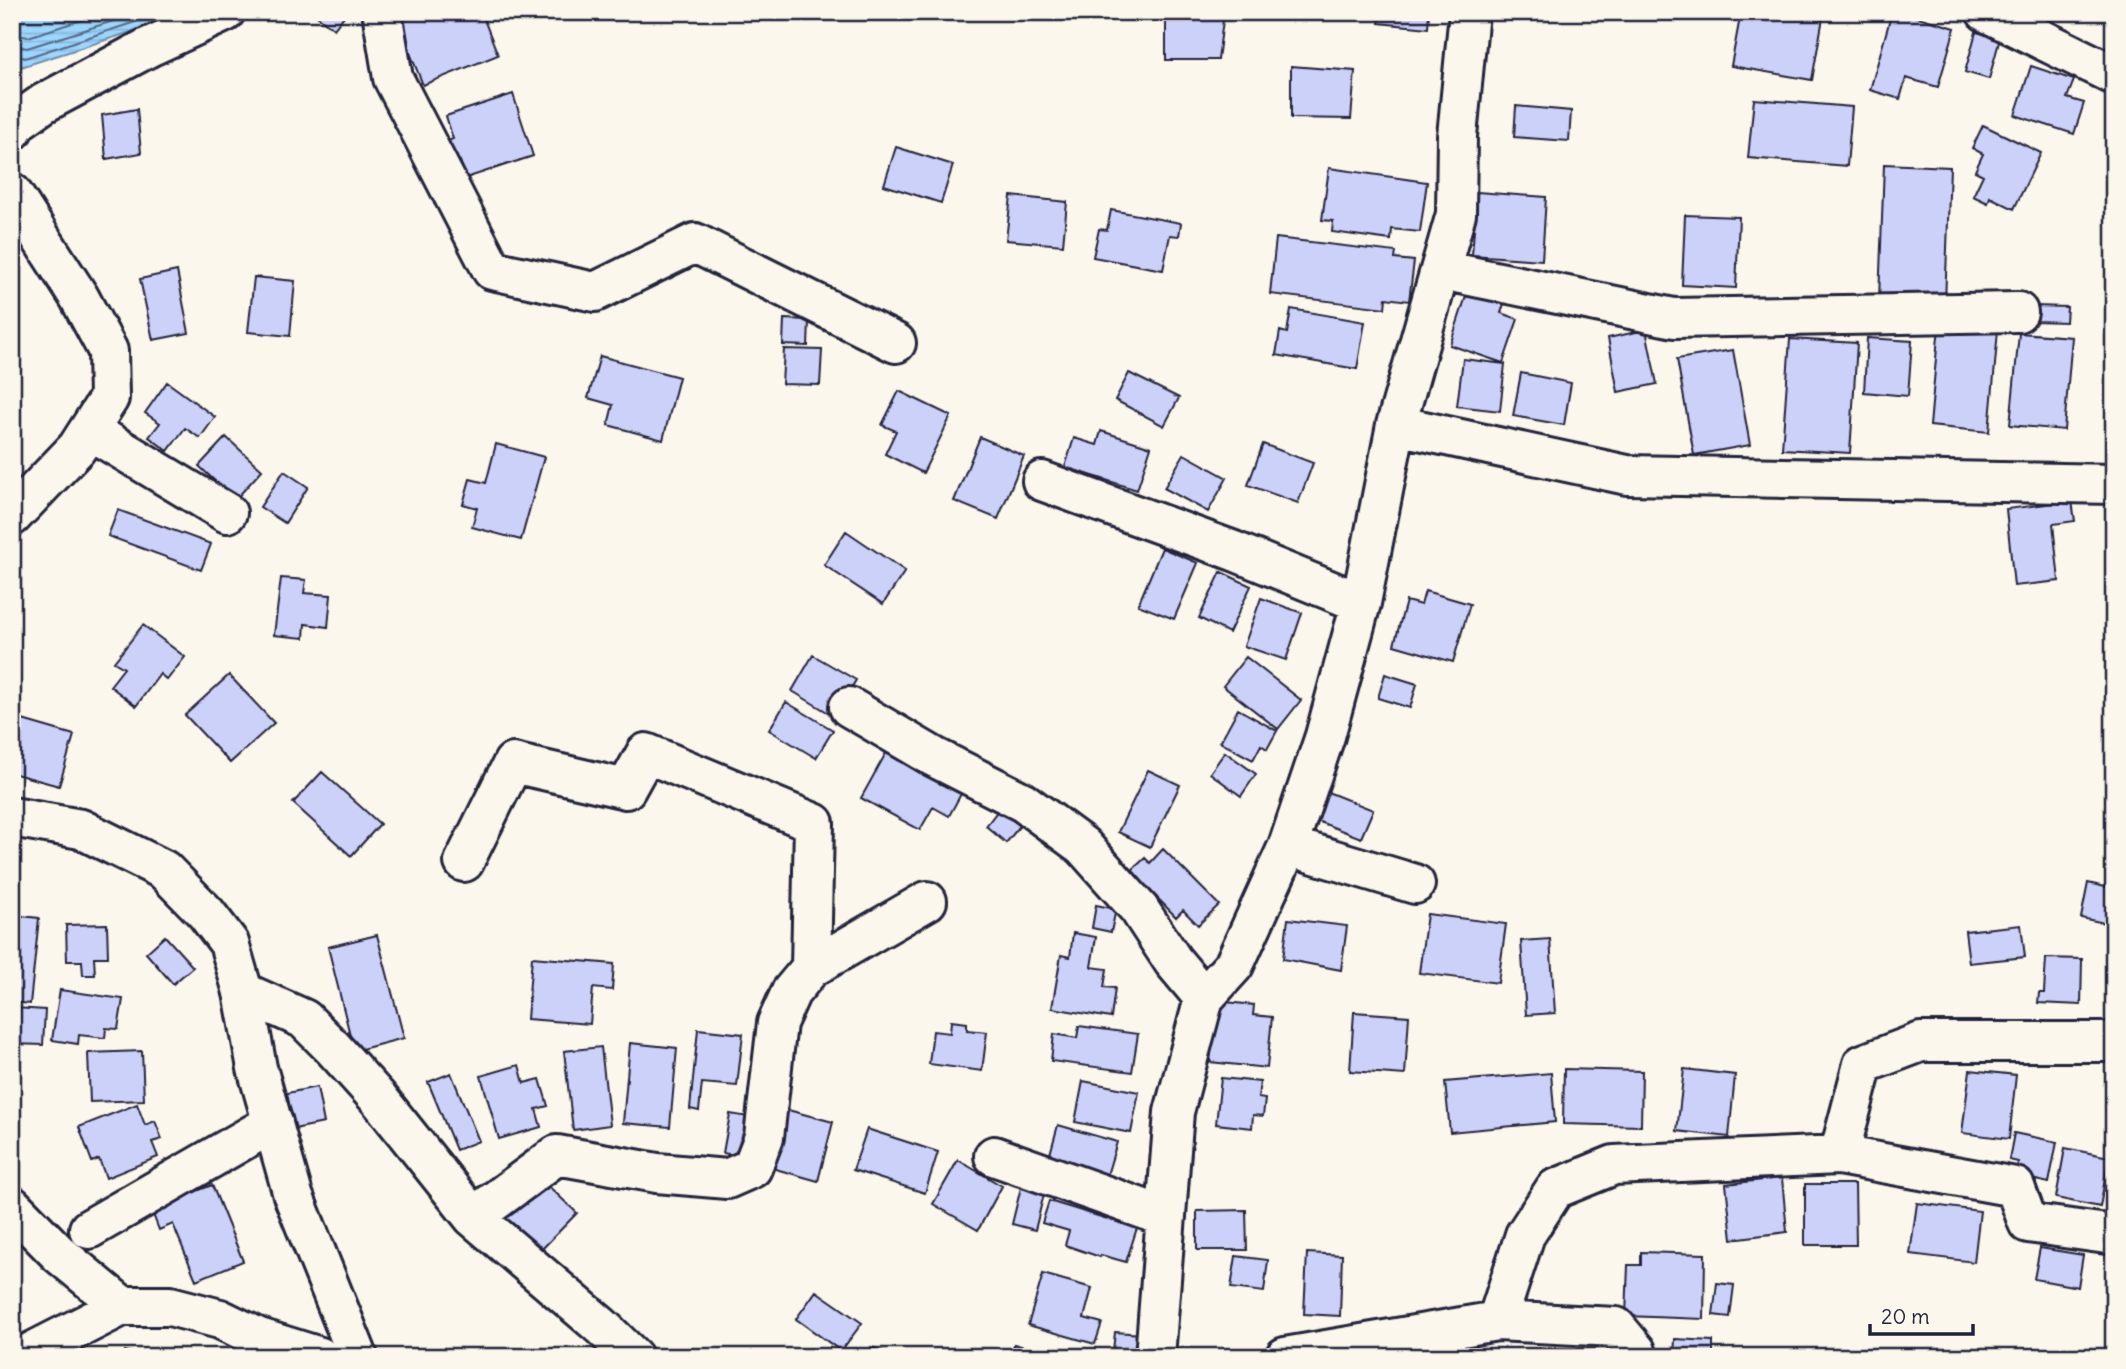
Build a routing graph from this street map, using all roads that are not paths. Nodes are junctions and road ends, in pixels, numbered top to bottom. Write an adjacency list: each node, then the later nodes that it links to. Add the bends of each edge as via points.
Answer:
1 (225, 12): 6 (street, via 44,103)
2 (382, 12): 10 (street, via 393,78 492,270 595,292 695,243)
3 (1469, 12): 8 (street, via 1457,136 1456,214)
4 (1986, 12): 5 (street)
5 (2114, 75)
6 (12, 131)
7 (12, 193): 12 (street, via 108,351 108,398)
8 (1440, 270): 9 (street, via 1674,318); 11 (street)
9 (2018, 312)
10 (896, 343)
11 (1396, 425): 14 (street, via 1626,475); 17 (street)
12 (89, 430): 15 (street); 16 (street, via 77,449)
13 (1042, 481): 17 (street)
14 (2114, 484)
15 (227, 513)
16 (12, 516)
17 (1361, 603): 20 (street, via 1325,736)
18 (849, 706): 26 (street, via 934,757 1023,802 1083,846 1139,909)
19 (12, 817): 25 (street, via 81,829 164,870 229,943)
20 (1288, 846): 22 (street); 26 (street, via 1234,965)
21 (464, 862): 24 (street, via 513,762 626,789 646,753 814,823)
22 (1415, 884)
23 (927, 901): 24 (street)
24 (811, 968): 32 (street, via 791,992 777,1023 764,1137 752,1168 727,1179 657,1173 557,1155)
25 (243, 992): 28 (street); 32 (street, via 304,1019 379,1100)
26 (1204, 998): 33 (street, via 1174,1112)
27 (2114, 1042): 29 (street, via 1921,1042 1863,1064)
28 (273, 1123): 34 (street); 40 (street, via 293,1195)
29 (1839, 1155): 35 (street, via 2015,1187 2028,1223); 37 (street, via 1614,1165 1555,1189 1525,1236)
30 (994, 1156): 33 (street)
31 (12, 1206): 36 (street)
32 (473, 1217): 41 (street)
33 (1166, 1217): 42 (street)
34 (89, 1229)
35 (2114, 1235)
36 (122, 1306): 38 (street, via 170,1306 220,1319); 39 (street)
37 (1497, 1321): 43 (street); 44 (street, via 1616,1327)
38 (296, 1354)
39 (22, 1357)
40 (358, 1357)
41 (633, 1357)
42 (1155, 1357)
43 (1285, 1357)
44 (1636, 1357)

